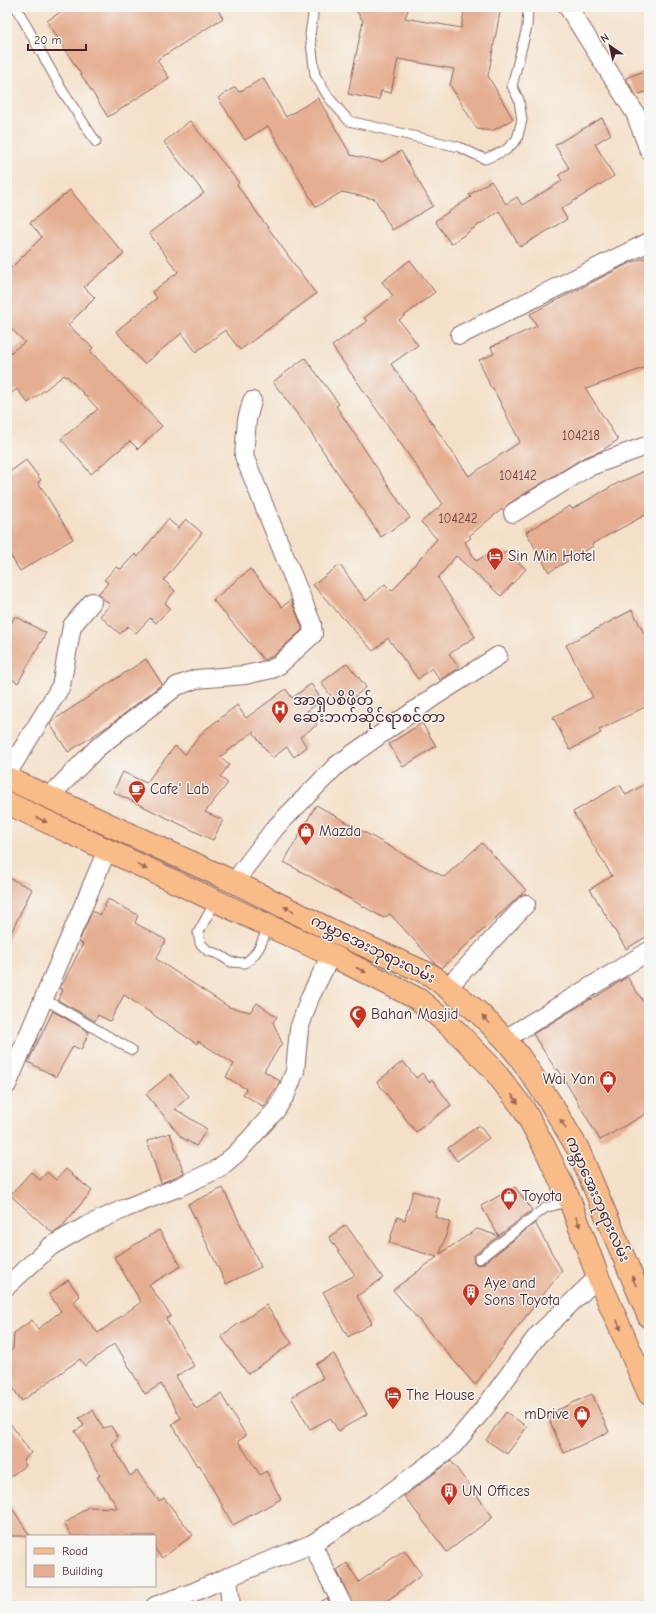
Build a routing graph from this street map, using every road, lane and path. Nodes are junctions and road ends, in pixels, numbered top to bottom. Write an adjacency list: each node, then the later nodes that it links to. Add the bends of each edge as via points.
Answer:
1 (16, 7): 5 (lane, via 62,90)
2 (311, 7): 3 (lane, via 313,15 310,34 315,75 329,98 349,121 458,147 485,159 506,150 517,139 522,120 519,100 512,86 527,27)
3 (528, 7)
4 (568, 7): 6 (street, via 635,113)
5 (96, 142)
6 (649, 150)
7 (649, 242): 8 (street)
8 (460, 335)
9 (252, 401): 16 (street, via 247,420 244,456 312,624 313,634 272,669 245,675 196,679 177,686 97,748)
10 (649, 445): 11 (street, via 588,467)
11 (513, 513)
12 (92, 602): 14 (street, via 72,626 61,686)
13 (498, 656): 19 (street, via 337,764 275,828)
14 (7, 774)
15 (7, 778): 16 (main road, ကမ္ဘာအေးဘုရားလမ်း)
16 (49, 797): 19 (main road, ကမ္ဘာအေးဘုရားလမ်း)
17 (7, 803): 18 (main road, ကမ္ဘာအေးဘုရားလမ်း, one-way to 18)
18 (107, 850): 20 (main road, ကမ္ဘာအေးဘုရားလမ်း, one-way to 20); 26 (street)
19 (234, 882): 25 (main road, ကမ္ဘာအေးဘုရားလမ်း, one-way to 19, via 431,975 343,936)
20 (215, 902): 22 (main road, ကမ္ဘာအေးဘုရားလမ်း); 22 (lane, via 198,934 200,943 208,951 231,962 245,963 253,957 263,942)
21 (526, 904): 25 (street)
22 (268, 926): 24 (main road, ကမ္ဘာအေးဘုရားလမ်း)
23 (649, 951): 27 (street)
24 (331, 955): 30 (main road, ကမ္ဘာအေးဘုရားလမ်း, one-way to 30, via 418,999 456,1031 492,1068 523,1108); 33 (street, via 310,997 299,1029 295,1071 287,1092 276,1110 237,1153 218,1169 86,1226 51,1246)
25 (448, 987): 27 (main road, ကမ္ဘာအေးဘုရားလမ်း, one-way to 25)
26 (44, 998): 28 (lane); 29 (street)
27 (505, 1039): 34 (main road, ကမ္ဘာအေးဘုရားလမ်း, one-way to 27, via 578,1149 550,1102)
28 (132, 1050)
29 (7, 1085)
30 (570, 1201): 31 (lane, via 545,1208); 32 (main road, ကမ္ဘာအေးဘုရားလမ်း, one-way to 32)
31 (479, 1259)
32 (598, 1277): 35 (main road, ကမ္ဘာအေးဘုရားလမ်း, one-way to 35); 36 (street, via 537,1336 486,1406 451,1448 382,1499)
33 (7, 1286)
34 (649, 1317)
35 (649, 1394)
36 (312, 1544): 37 (street); 40 (street)
37 (228, 1577): 38 (street); 39 (street)
38 (155, 1606)
39 (231, 1606)
40 (343, 1606)

